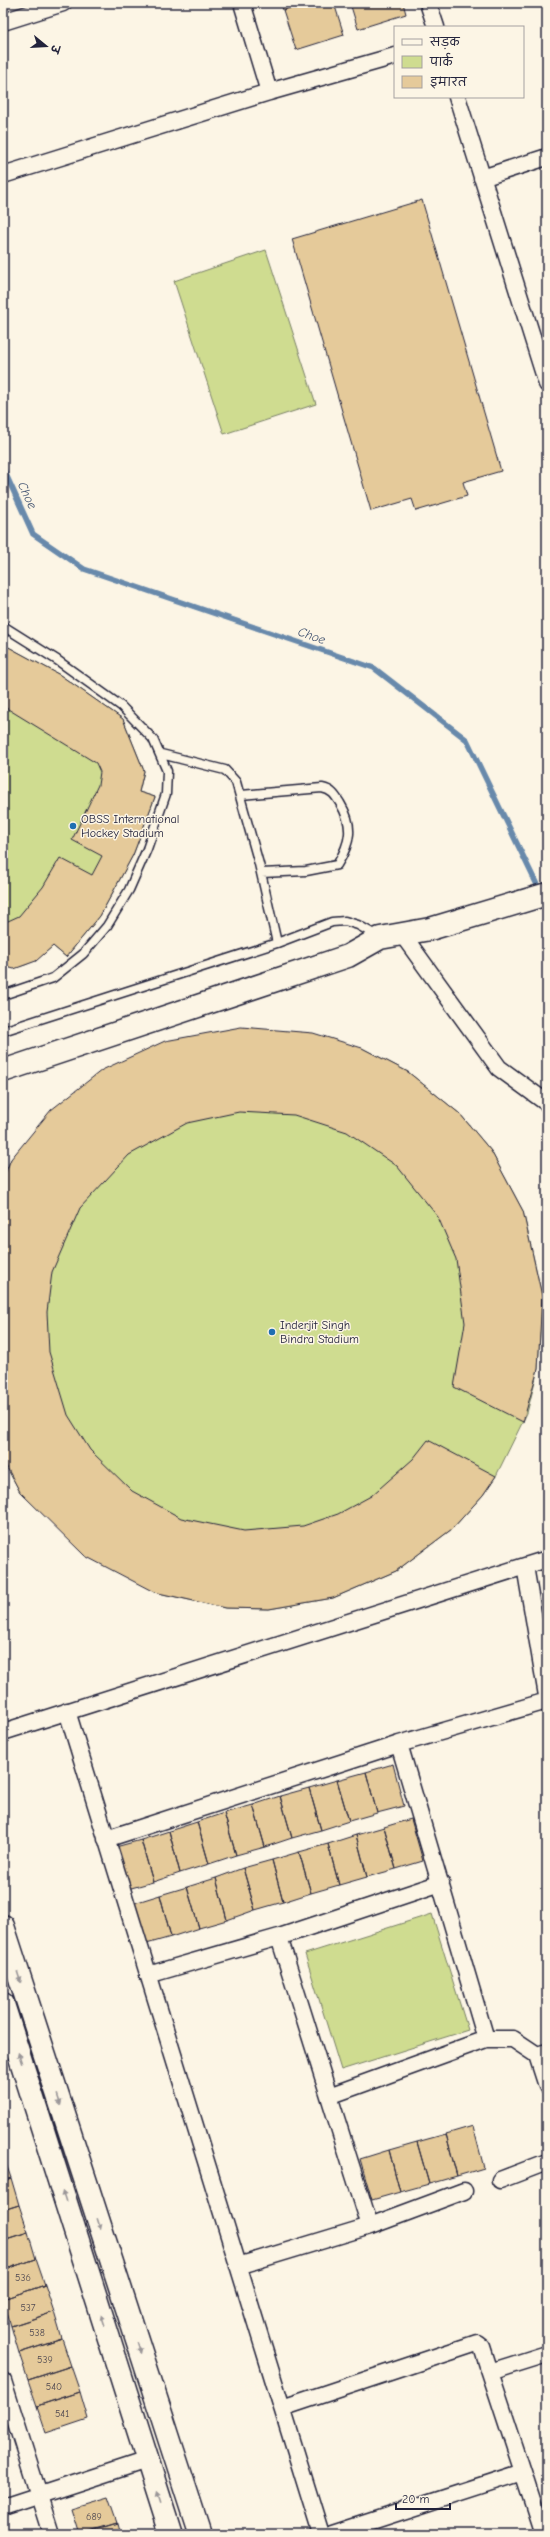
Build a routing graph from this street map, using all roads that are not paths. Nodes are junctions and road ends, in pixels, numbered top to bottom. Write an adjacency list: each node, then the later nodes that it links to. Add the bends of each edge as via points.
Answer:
1 (63, 3): 4 (street)
2 (242, 3): 7 (street)
3 (428, 3): 5 (street)
4 (3, 22)
5 (436, 26)
6 (394, 56): 7 (street)
7 (269, 92): 10 (street)
8 (457, 98): 11 (street)
9 (547, 157): 11 (street)
10 (4, 172)
11 (482, 178): 12 (street)
12 (547, 384)
13 (3, 626): 14 (lane, via 58,660 121,706 153,739)
14 (161, 754): 15 (lane, via 225,770 236,782); 21 (lane, via 167,771 166,794 147,849 129,890 107,926 83,954 52,978)
15 (241, 795): 16 (lane); 16 (lane, via 329,789 349,817 350,830 337,865 306,872)
16 (261, 873): 20 (lane)
17 (547, 894): 18 (main road, via 430,929)
18 (402, 934): 19 (main road); 24 (street, via 499,1068)
19 (380, 938): 20 (lane, via 358,925 345,921 332,922); 23 (main road, via 348,956)
20 (277, 943): 22 (lane)
21 (3, 995)
22 (3, 1031)
23 (3, 1071)
24 (547, 1103)
25 (547, 1559): 26 (street)
26 (524, 1566): 27 (street); 29 (street)
27 (547, 1696)
28 (547, 1701): 31 (street)
29 (66, 1711): 30 (street); 32 (street)
30 (3, 1732)
31 (399, 1744): 32 (street); 33 (street)
32 (106, 1839): 36 (street)
33 (441, 1884): 35 (street); 38 (street)
34 (3, 1926): 57 (main road, one-way to 57)
35 (279, 1937): 36 (street); 41 (street)
36 (148, 1975): 46 (street)
37 (3, 2004): 51 (main road, one-way to 37)
38 (486, 2039): 39 (street, via 513,2039); 41 (street)
39 (542, 2053): 40 (street)
40 (547, 2086)
41 (329, 2096): 45 (street)
42 (547, 2162): 43 (street)
43 (500, 2180)
44 (464, 2191): 45 (street)
45 (370, 2226): 46 (street)
46 (238, 2266): 50 (street)
47 (547, 2354): 48 (street)
48 (490, 2372): 50 (street, via 482,2347 477,2343 471,2344); 52 (street)
49 (3, 2381): 53 (street)
50 (282, 2408): 58 (street)
51 (147, 2460): 53 (street); 56 (main road, one-way to 51)
52 (523, 2472): 59 (street); 60 (street)
53 (39, 2496): 54 (street); 55 (street)
54 (3, 2507)
55 (51, 2534)
56 (171, 2534)
57 (200, 2534)
58 (321, 2534)
59 (332, 2534)
60 (543, 2534)

